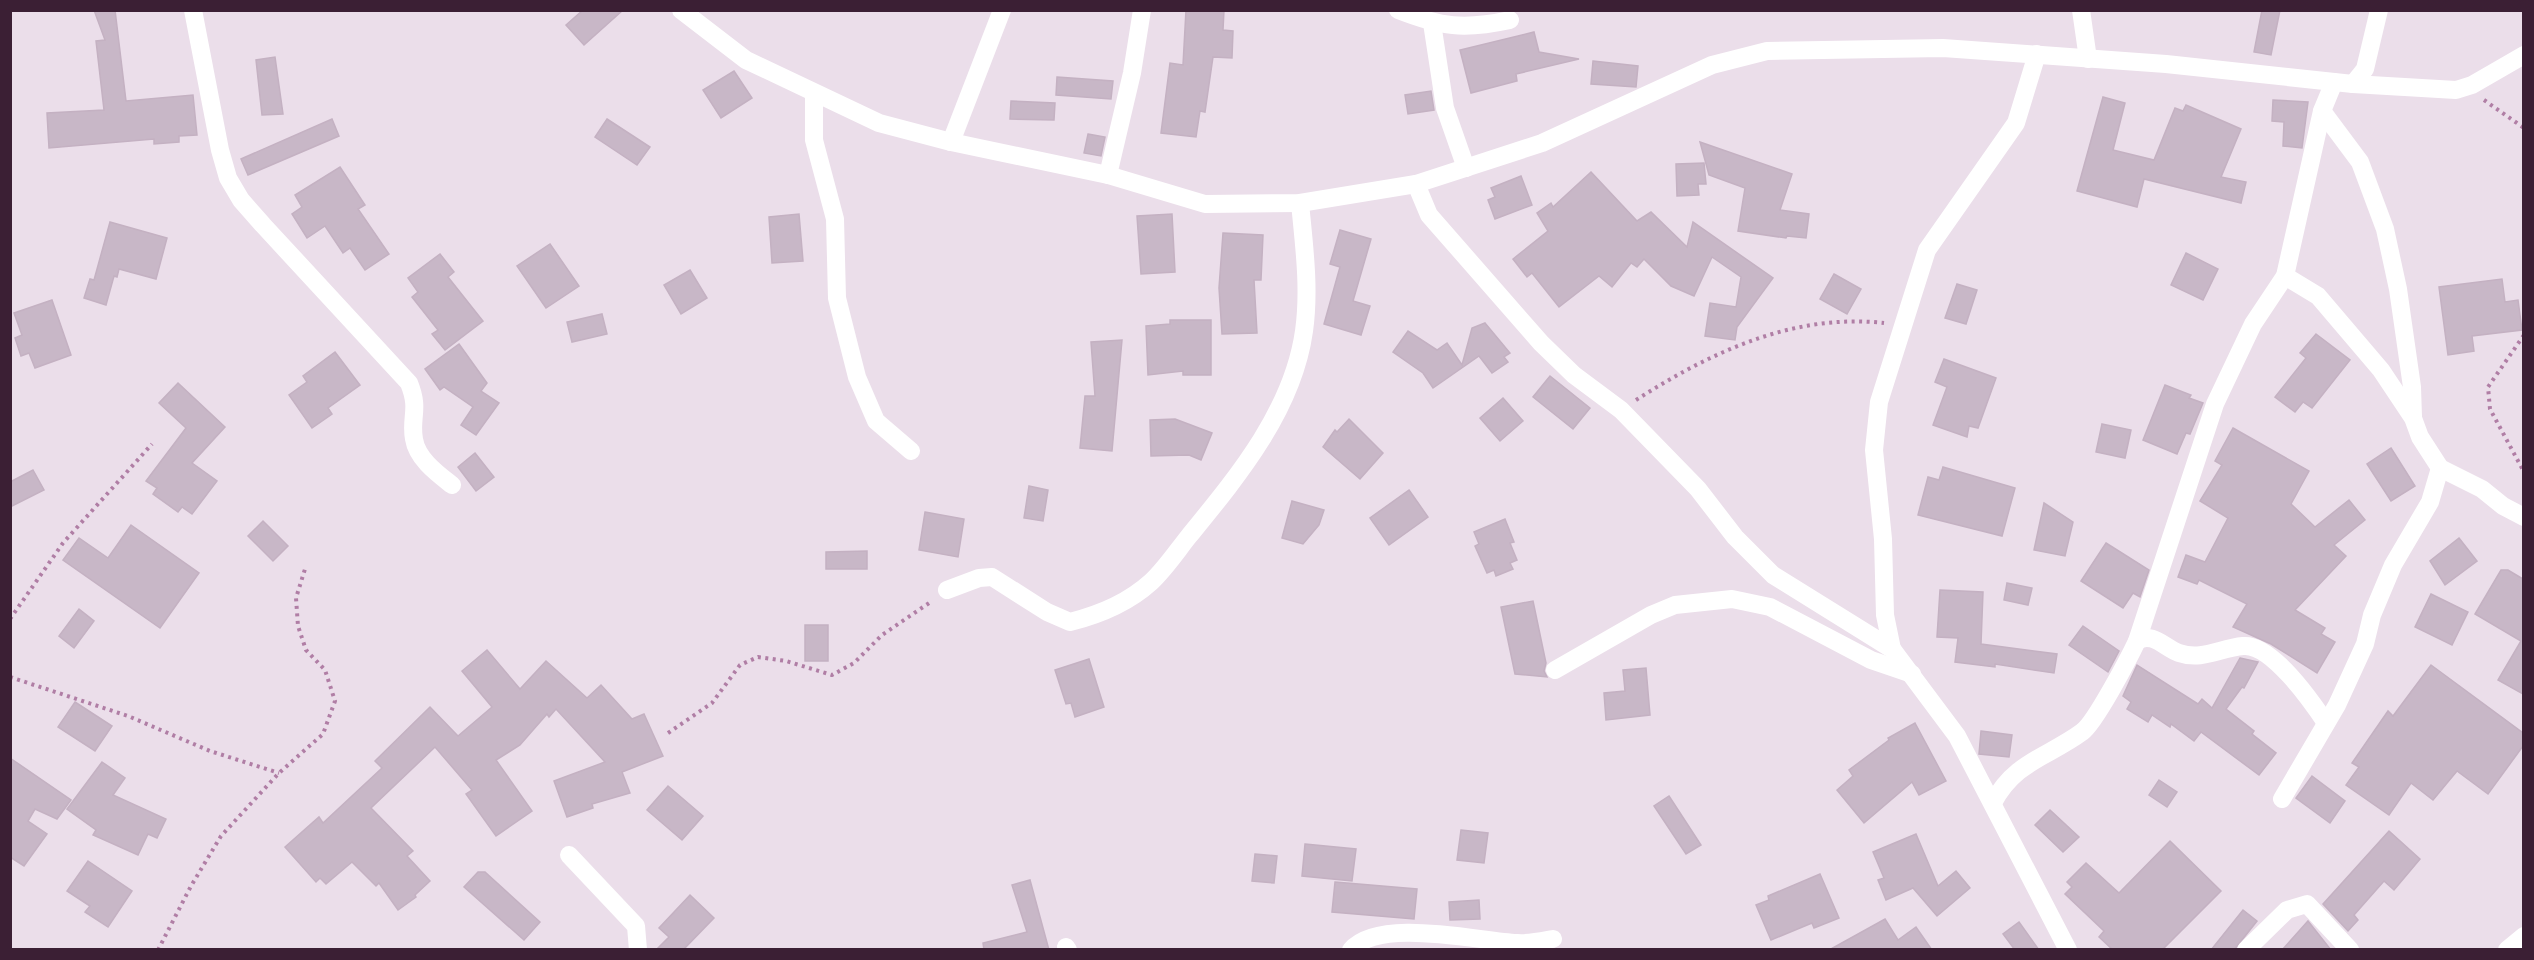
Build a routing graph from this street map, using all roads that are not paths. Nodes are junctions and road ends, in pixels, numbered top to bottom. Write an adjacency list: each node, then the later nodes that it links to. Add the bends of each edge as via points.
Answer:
1 (193, 10): 26 (street, via 228,178 263,225 409,383 414,396 414,438 419,452)
2 (681, 10): 15 (street, via 746,60)
3 (1002, 10): 17 (street)
4 (1142, 10): 19 (street)
5 (1398, 10): 9 (street)
6 (2081, 10): 12 (street)
7 (2379, 10): 14 (street, via 2365,69)
8 (1510, 20): 9 (street, via 1475,27)
9 (1432, 23): 18 (street, via 1445,108)
10 (2037, 54): 12 (street); 18 (street, via 1943,48 1767,51 1712,66 1542,143); 30 (street, via 2016,123 1927,250 1879,402 1874,450 1883,539 1885,615)
11 (2523, 55): 14 (street, via 2456,90)
12 (2088, 59): 13 (street)
13 (2334, 82): 14 (street); 16 (street)
14 (2353, 84)
15 (814, 94): 17 (street, via 879,123); 24 (street, via 814,140 835,219 837,298 857,377 876,421)
16 (2322, 111): 22 (street); 23 (street, via 2360,162 2385,230 2400,299)
17 (951, 142): 19 (street)
18 (1466, 168): 20 (street)
19 (1108, 175): 21 (street, via 1205,204)
20 (1416, 184): 21 (street); 30 (street, via 1430,215 1541,343 1574,375 1621,410 1698,489 1735,537 1773,575)
21 (1300, 203): 28 (street, via 1305,260 1304,331 1290,387 1265,433 1216,503 1151,582 1108,609 1070,622 992,577)
22 (2285, 276): 23 (street, via 2318,296 2349,330); 29 (street, via 2253,324 2215,404)
23 (2413, 418): 25 (street)
24 (912, 451)
25 (2440, 468): 27 (street, via 2482,489); 33 (street, via 2430,502 2393,565 2365,644)
26 (452, 485)
27 (2523, 517)
28 (947, 590)
29 (2137, 641): 33 (street, via 2154,639 2178,653 2199,657 2244,646 2259,650 2292,679); 35 (street, via 2084,731 2010,776)
30 (1892, 649): 32 (street)
31 (1555, 670): 32 (street, via 1675,605 1732,599 1770,607 1871,660)
32 (1912, 674): 35 (street, via 1957,736)
33 (2326, 723): 34 (street)
34 (2282, 799)
35 (1993, 803): 41 (street)
36 (569, 855): 39 (street, via 636,926)
37 (2523, 936): 44 (street)
38 (1553, 939): 40 (street, via 1520,944 1401,932 1358,941)
39 (638, 950)
40 (1351, 950)
41 (2068, 950)
42 (2246, 950): 43 (street, via 2287,910 2307,904)
43 (2349, 950)
44 (2507, 950)

